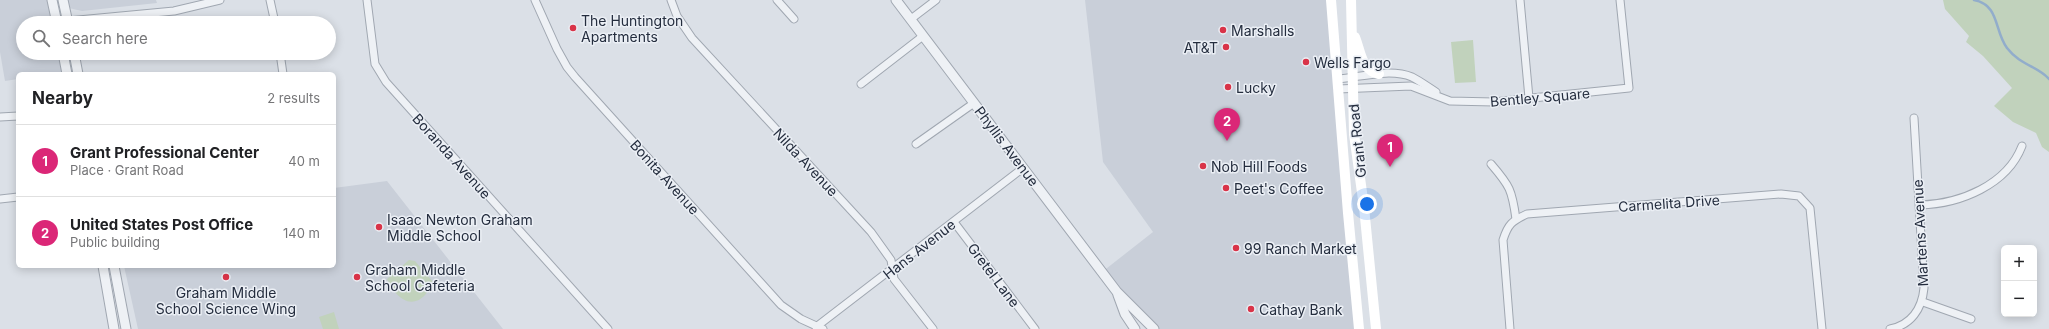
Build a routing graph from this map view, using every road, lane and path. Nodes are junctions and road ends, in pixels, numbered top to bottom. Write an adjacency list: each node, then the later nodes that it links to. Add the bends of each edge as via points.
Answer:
1 (52, 0): 15 (street)
2 (63, 0): 16 (street)
3 (220, 0): 17 (street, via 174,11)
4 (270, 0): 18 (street)
5 (367, 0): 58 (street, Boranda Avenue, via 375,64 386,82)
6 (535, 0): 55 (street, Bonita Avenue, via 567,67 592,98 781,305)
7 (671, 0): 51 (street, Nilda Avenue, via 677,16 692,38 871,232 891,260)
8 (777, 0): 19 (street)
9 (896, 0): 20 (street, Phyllis Avenue)
10 (936, 0): 20 (street)
11 (1331, 0): 32 (main road, Grant Road)
12 (1351, 0): 21 (main road, Grant Road)
13 (1520, 0): 34 (street)
14 (1620, 0): 34 (street, Bentley Square, via 1629,88)
15 (56, 16)
16 (67, 16)
17 (126, 16)
18 (273, 16)
19 (794, 19)
20 (911, 19): 22 (street, Phyllis Avenue)
21 (1353, 30): 29 (main road, via 1364,66); 30 (main road, Grant Road)
22 (923, 36): 31 (street); 36 (street, Phyllis Avenue)
23 (64, 60): 26 (street)
24 (75, 60): 27 (street)
25 (281, 60): 28 (street)
26 (67, 72)
27 (78, 72)
28 (284, 72)
29 (1379, 74): 30 (street); 35 (street, via 1412,77)
30 (1352, 78): 32 (street); 33 (main road, Grant Road)
31 (861, 84)
32 (1338, 84): 33 (street, Bentley Square); 63 (main road, Grant Road)
33 (1352, 88): 35 (street, Bentley Square, via 1411,86); 64 (main road, Grant Road, via 1354,134)
34 (1529, 98): 35 (street, Bentley Square, via 1494,102)
35 (1450, 101)
36 (974, 103): 40 (street); 43 (street, Phyllis Avenue)
37 (16, 116): 38 (street)
38 (0, 117)
39 (1914, 118): 46 (street, Martens Avenue)
40 (916, 144)
41 (2022, 146): 46 (street, via 2017,159 1998,179 1954,200)
42 (1491, 164): 47 (street, via 1508,183)
43 (1024, 168): 48 (street, Hans Avenue); 52 (street, Phyllis Avenue)
44 (16, 198): 45 (street)
45 (0, 200)
46 (1920, 205): 53 (street, Martens Avenue)
47 (1516, 219): 65 (street, via 1508,227 1503,240); 66 (street, Carmelita Drive, via 1527,214 1781,194 1799,196 1810,208)
48 (954, 222): 51 (street, Hans Avenue); 60 (street, Gretel Lane)
49 (103, 268): 56 (street)
50 (114, 268): 57 (street)
51 (892, 270): 55 (street, Hans Avenue); 59 (street, Nilda Avenue, via 894,279)
52 (1117, 292): 61 (street, Phyllis Avenue, via 1125,314); 62 (street, Phyllis Avenue)
53 (1923, 302): 54 (street); 67 (street, Martens Avenue, via 1911,319 1901,327)
54 (1971, 319)
55 (818, 328)
56 (114, 329)
57 (126, 329)
58 (608, 329)
59 (933, 329)
60 (1035, 329)
61 (1136, 329)
62 (1154, 329)
63 (1359, 329)
64 (1376, 329)
65 (1510, 329)
66 (1822, 329)
67 (1890, 329)

